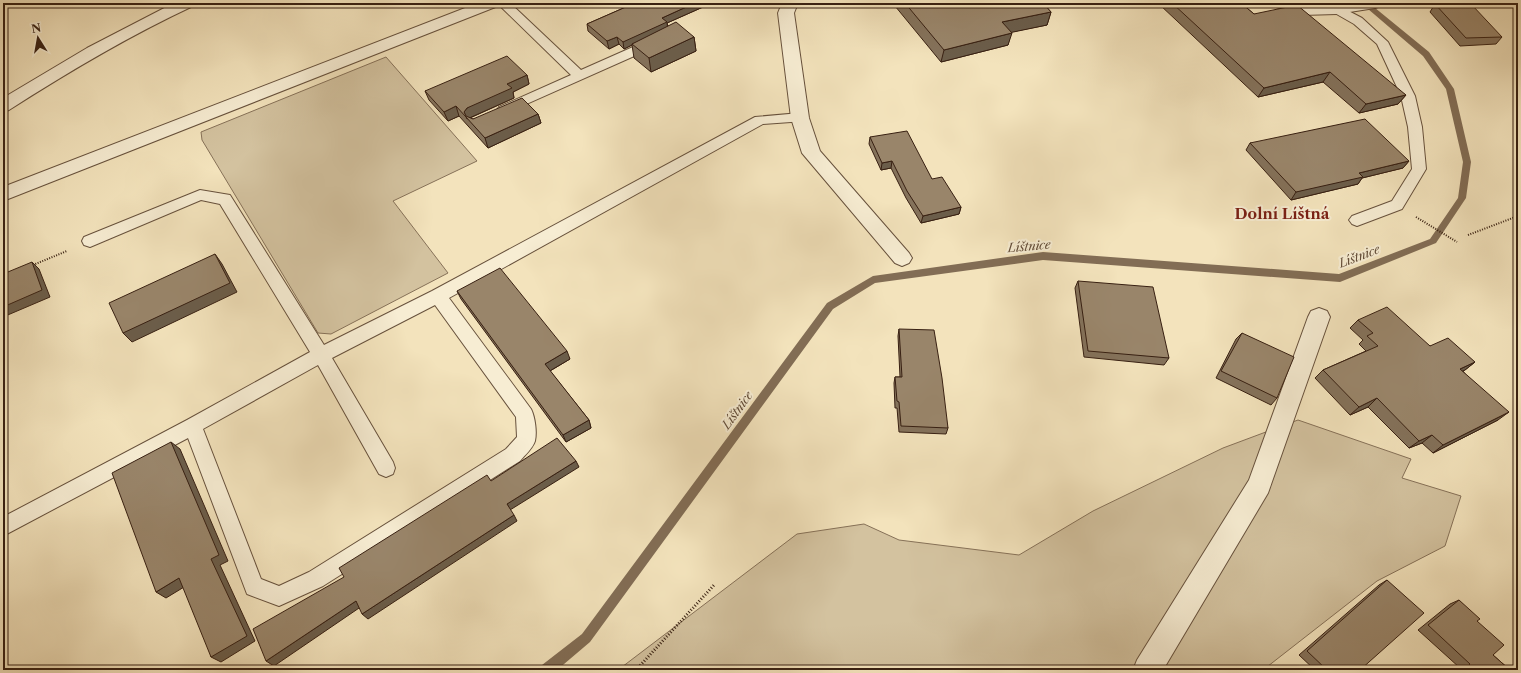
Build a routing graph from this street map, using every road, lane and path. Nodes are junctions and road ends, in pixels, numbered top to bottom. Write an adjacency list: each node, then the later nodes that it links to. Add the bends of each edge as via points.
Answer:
1 (187, 3): 10 (street, via 47,78)
2 (492, 3): 13 (street)
3 (503, 3): 9 (lane)
4 (790, 3): 12 (street, via 786,13)
5 (1279, 3): 7 (street, via 1302,10)
6 (1375, 3): 7 (street)
7 (1343, 8): 15 (lane, via 1382,42 1408,96 1415,127 1419,169 1398,205)
8 (664, 37): 9 (lane)
9 (580, 76): 11 (lane)
10 (3, 106)
11 (489, 116)
12 (800, 118): 20 (street, via 811,153); 22 (lane, via 760,120)
13 (3, 194)
14 (1518, 216): 17 (path)
15 (1357, 220)
16 (1426, 222): 19 (path)
17 (1468, 235)
18 (90, 241): 21 (path); 24 (lane, via 200,195 225,199)
19 (1457, 242)
20 (902, 258)
21 (32, 266)
22 (438, 296): 24 (lane); 25 (lane, via 525,415 526,440 513,455 316,579 279,596 254,586)
23 (1319, 317): 30 (street, via 1259,485)
24 (322, 355): 25 (lane); 26 (lane)
25 (193, 426): 27 (lane)
26 (386, 468)
27 (3, 527)
28 (715, 584): 29 (path)
29 (636, 670)
30 (1147, 670)

